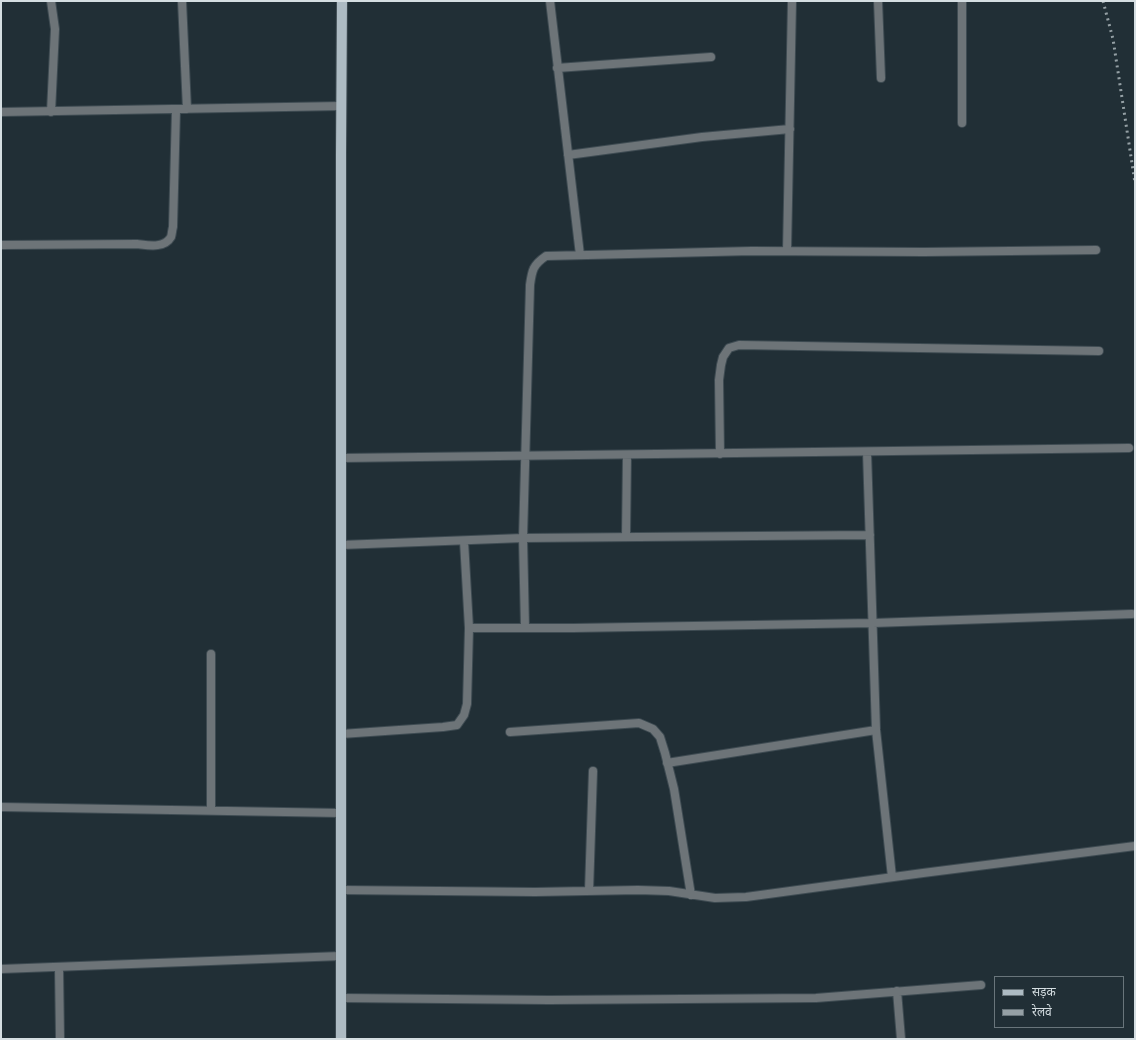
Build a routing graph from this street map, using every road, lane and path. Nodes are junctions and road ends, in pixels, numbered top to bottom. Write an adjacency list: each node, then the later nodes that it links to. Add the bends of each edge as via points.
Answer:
1 (51, 1): 15 (street, via 55,29)
2 (182, 1): 12 (street)
3 (342, 1): 11 (main road)
4 (550, 1): 9 (street)
5 (792, 1): 17 (street)
6 (878, 1): 10 (street)
7 (962, 1): 16 (street)
8 (711, 57): 9 (street)
9 (557, 68): 18 (street)
10 (881, 78)
11 (342, 106): 12 (street); 29 (main road)
12 (186, 109): 13 (street)
13 (176, 110): 15 (street); 19 (street, via 173,227 171,237 165,242 157,246)
14 (1, 112): 15 (street)
15 (51, 112)
16 (962, 122)
17 (790, 129): 18 (street, via 702,137); 21 (street)
18 (568, 155): 22 (street)
19 (1, 245)
20 (1096, 250): 21 (street)
21 (787, 251): 22 (street)
22 (580, 255): 28 (street, via 546,256 537,262 532,271)
23 (1098, 351): 26 (street, via 739,346 730,348 723,357 719,380)
24 (1129, 448): 25 (street)
25 (867, 452): 26 (street); 30 (street)
26 (720, 454): 27 (street)
27 (627, 455): 28 (street); 31 (street)
28 (526, 456): 29 (street); 32 (street)
29 (341, 458): 34 (main road)
30 (870, 535): 31 (street); 36 (street)
31 (626, 537): 32 (street)
32 (523, 538): 33 (street); 38 (street)
33 (464, 540): 34 (street); 37 (street)
34 (341, 545): 42 (main road)
35 (1132, 614): 36 (street)
36 (872, 623): 38 (street); 40 (street)
37 (469, 628): 38 (street); 42 (street, via 467,704 464,715 457,724)
38 (525, 628)
39 (212, 654): 46 (street)
40 (876, 730): 43 (street); 49 (street)
41 (510, 732): 43 (street, via 639,723 653,729 660,737)
42 (341, 734): 47 (main road)
43 (667, 763): 52 (street, via 674,789)
44 (594, 771): 51 (street)
45 (1, 807): 46 (street)
46 (211, 810): 47 (street)
47 (341, 813): 50 (main road)
48 (1135, 846): 49 (street)
49 (892, 877): 52 (street, via 746,897 715,898)
50 (341, 890): 51 (street); 53 (main road)
51 (590, 891): 52 (street, via 670,891)
52 (691, 895)
53 (341, 956): 54 (street); 58 (main road)
54 (59, 967): 55 (street); 59 (street)
55 (1, 969)
56 (981, 984): 57 (street)
57 (897, 991): 58 (street, via 808,998); 61 (street)
58 (341, 998): 60 (main road)
59 (60, 1039)
60 (341, 1039)
61 (901, 1039)

